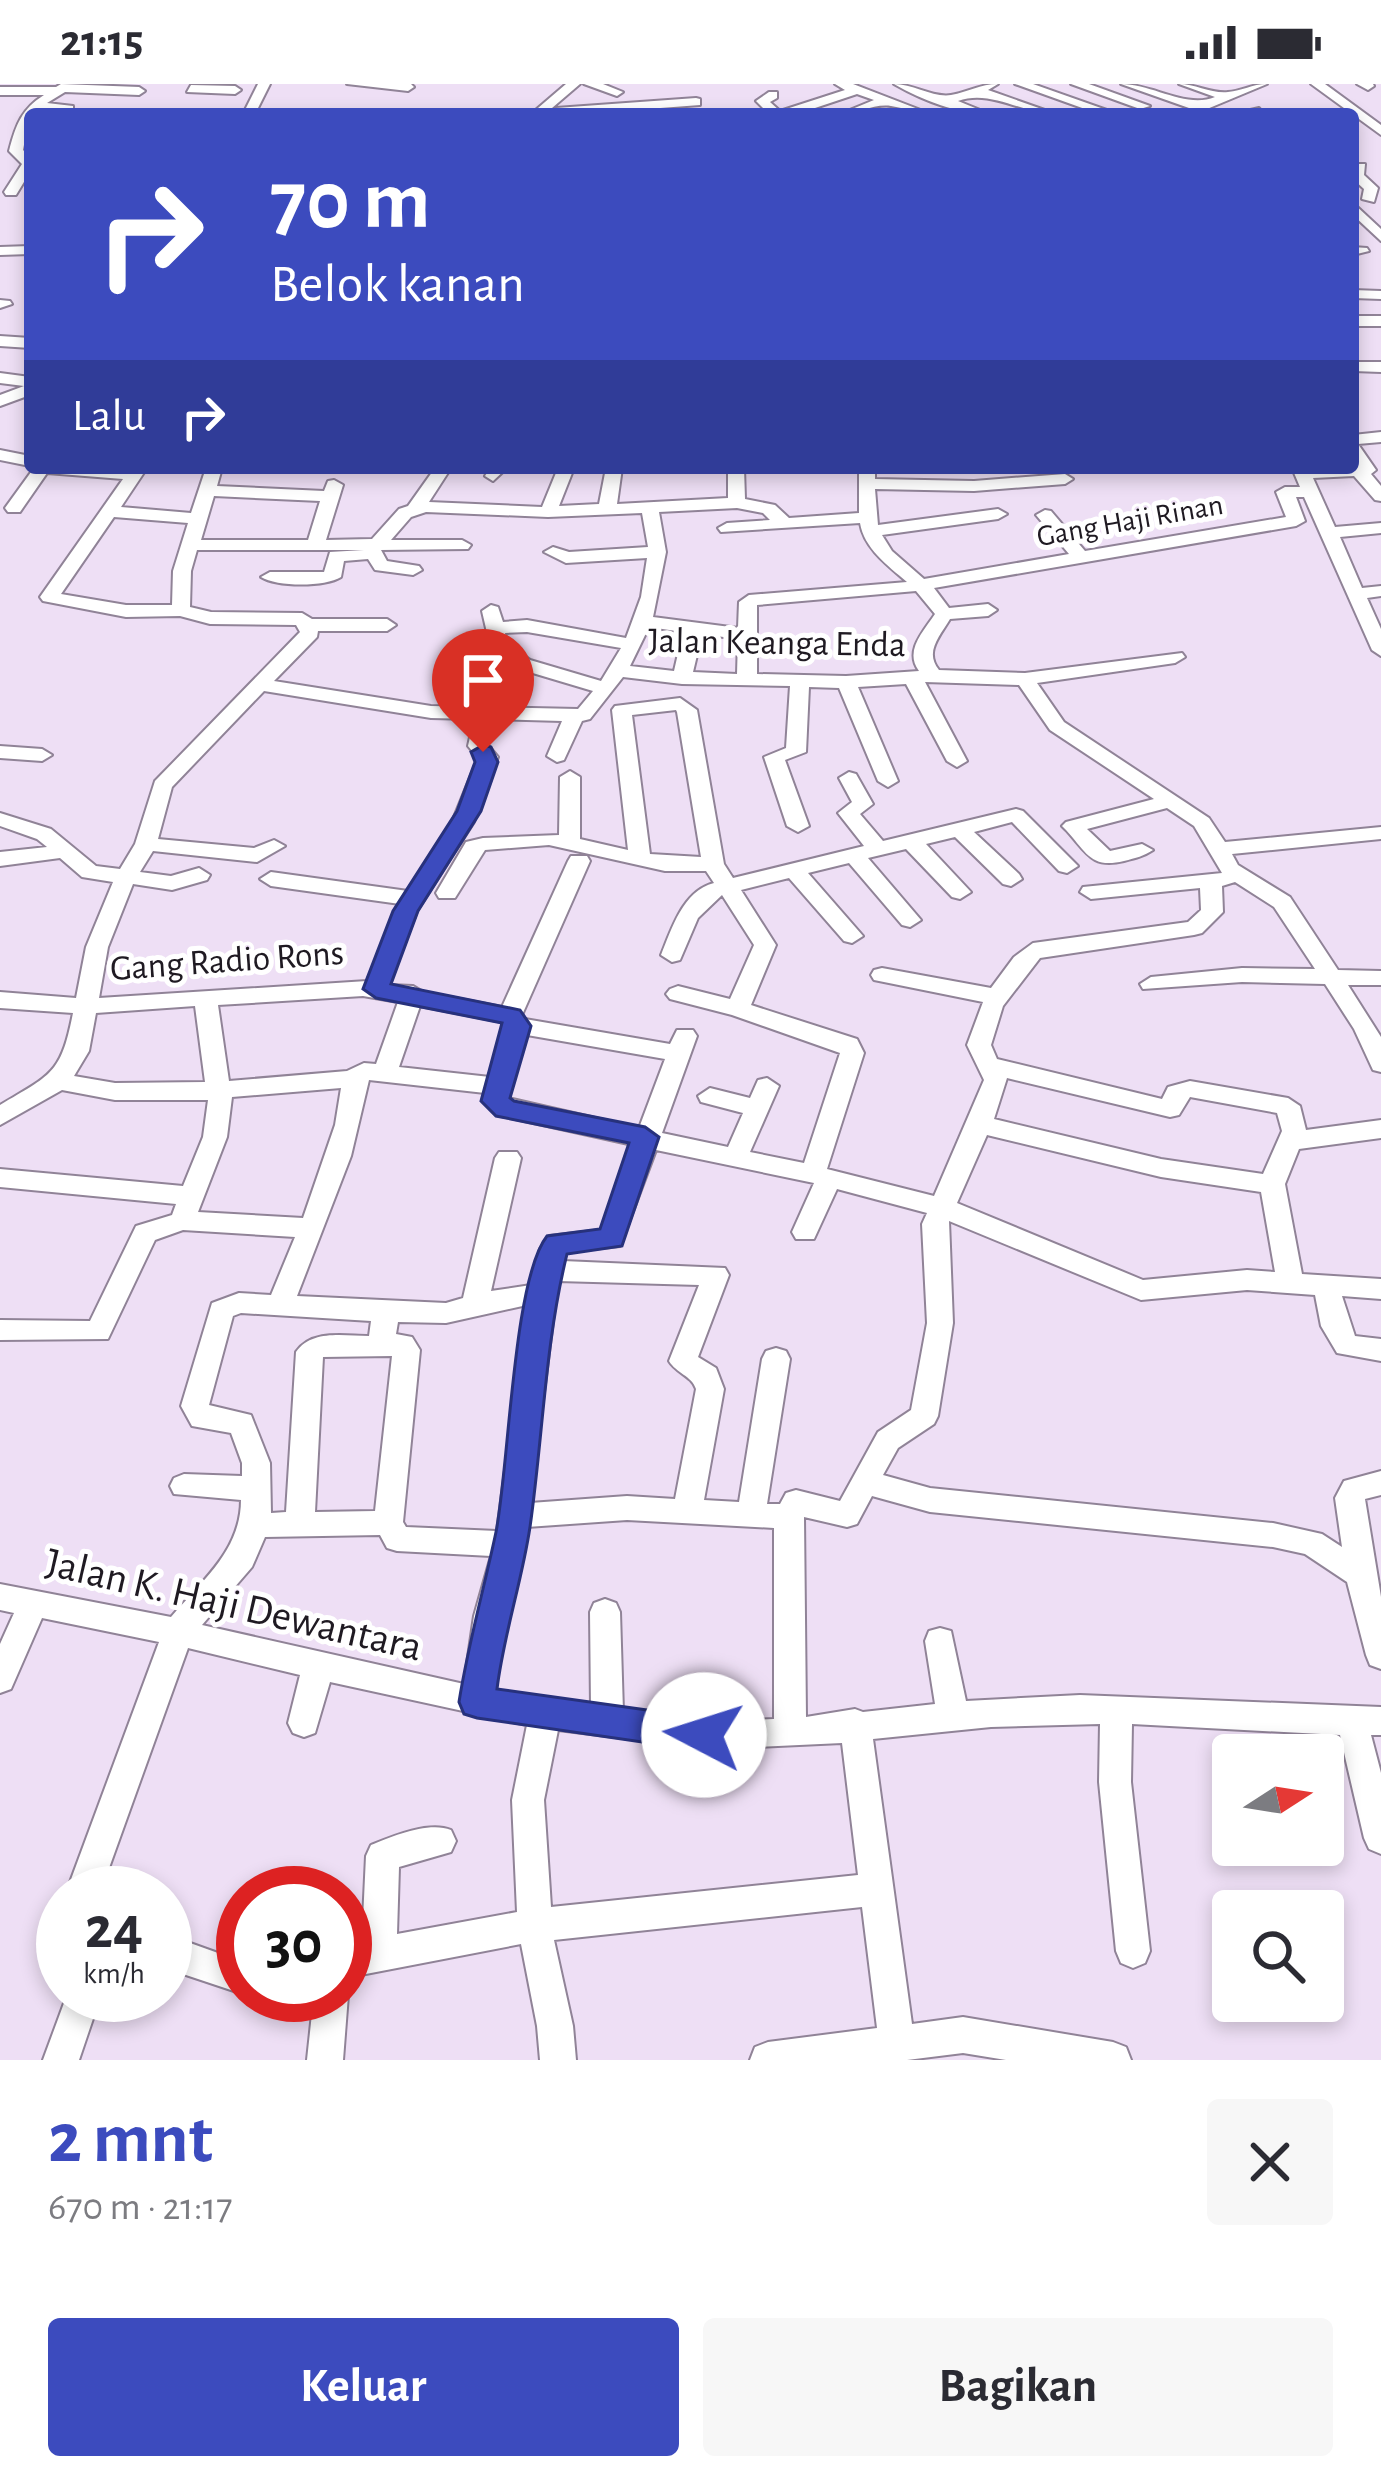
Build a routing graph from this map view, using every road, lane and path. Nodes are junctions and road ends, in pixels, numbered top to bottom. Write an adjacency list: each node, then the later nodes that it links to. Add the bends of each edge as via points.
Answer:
1 (353, 84): 15 (street)
2 (574, 84): 35 (street)
3 (591, 84): 23 (street); 36 (street)
4 (841, 84): 20 (street)
5 (900, 84): 28 (street)
6 (992, 84): 18 (street)
7 (1021, 84): 45 (street)
8 (1077, 84): 32 (street)
9 (1127, 84): 26 (street)
10 (1185, 84): 24 (street)
11 (1204, 84): 24 (street)
12 (1261, 84): 24 (street)
13 (1317, 84): 47 (street)
14 (667, 86): 30 (street)
15 (408, 87)
16 (64, 88): 21 (street); 22 (street); 31 (street)
17 (191, 89): 19 (street)
18 (976, 89): 28 (street); 44 (street)
19 (235, 90)
20 (857, 90): 27 (street); 39 (street)
21 (0, 91)
22 (139, 91)
23 (617, 92)
24 (1227, 94): 33 (street)
25 (773, 95): 38 (street, via 761,100)
26 (1168, 98): 32 (street); 33 (street)
27 (886, 100): 40 (street); 41 (street)
28 (945, 101): 42 (street); 43 (street)
29 (696, 102): 30 (street)
30 (680, 104): 37 (street)
31 (33, 106): 34 (street)
32 (1144, 106): 46 (street)
33 (1199, 107)
34 (57, 108)
35 (544, 108)
36 (561, 108)
37 (624, 108)
38 (772, 108)
39 (799, 108)
40 (863, 108)
41 (905, 108)
42 (929, 108)
43 (966, 108)
44 (1032, 108)
45 (1094, 108)
46 (1138, 108)
47 (1350, 108)
48 (1359, 175): 49 (street, via 1371,188)
49 (1359, 198)
50 (1359, 203): 51 (street)
51 (1381, 237)
52 (1369, 470): 65 (street)
53 (40, 474): 67 (street)
54 (136, 474): 71 (street)
55 (212, 474): 64 (street)
56 (438, 474): 68 (street)
57 (564, 474): 72 (street)
58 (613, 474): 70 (street)
59 (736, 474): 66 (street)
60 (1348, 474): 63 (street)
61 (866, 476): 62 (street, via 974,486); 77 (street)
62 (1065, 478)
63 (1302, 483): 80 (street); 87 (street, Gang Haji Rinan, via 1289,526)
64 (206, 491): 75 (street); 81 (street, via 330,488)
65 (1381, 496)
66 (737, 503): 69 (street); 76 (street, via 769,509)
67 (14, 508)
68 (416, 508): 72 (street); 84 (street)
69 (650, 508): 70 (street); 85 (street, via 660,528)
70 (607, 509): 72 (street)
71 (110, 511): 75 (street); 93 (street, via 49,597 126,611)
72 (548, 512)
73 (998, 514): 77 (street)
74 (1045, 514): 87 (street)
75 (199, 519): 83 (street)
76 (783, 522): 77 (street); 78 (street)
77 (866, 525): 90 (street)
78 (727, 527)
79 (1381, 528): 80 (street)
80 (1329, 533): 92 (street)
81 (315, 544): 83 (street); 84 (street)
82 (462, 544): 84 (street)
83 (190, 545): 93 (street)
84 (374, 548): 88 (street, via 390,569); 89 (street, via 336,556 332,577)
85 (657, 551): 86 (street, via 566,558); 96 (street)
86 (553, 552)
87 (1082, 558): 90 (street, Gang Haji Rinan)
88 (413, 570)
89 (270, 577)
90 (915, 585): 95 (street); 100 (street, Gang Haji Rinan, via 755,598)
91 (1381, 591): 92 (street)
92 (1355, 594): 102 (street)
93 (181, 610): 97 (street)
94 (988, 610): 95 (street)
95 (944, 614): 106 (street, via 922,650)
96 (642, 621): 99 (street); 101 (street)
97 (309, 625): 98 (street); 111 (street)
98 (387, 625)
99 (694, 627): 100 (street); 105 (street)
100 (744, 634): 107 (street)
101 (634, 645): 104 (street); 112 (street, via 493,620 498,646 523,664)
102 (1381, 650)
103 (1174, 658): 108 (street, Jalan Keanga Enda)
104 (619, 671): 105 (street, Jalan Keanga Enda); 112 (street)
105 (682, 678): 107 (street, Jalan Keanga Enda)
106 (924, 678): 108 (street, Jalan Keanga Enda); 110 (street, Jalan Keanga Enda); 118 (street)
107 (747, 679): 109 (street, Jalan Keanga Enda)
108 (1025, 679): 122 (street, via 1057,726)
109 (800, 680): 110 (street, Jalan Keanga Enda); 124 (street, via 796,752 774,757)
110 (846, 682): 121 (street)
111 (260, 685): 113 (street); 128 (street, via 163,785)
112 (605, 689): 114 (street)
113 (485, 716): 114 (street); 149 (street, via 478,746 488,758 466,816)
114 (573, 718): 117 (street)
115 (0, 752): 116 (street)
116 (41, 754)
117 (557, 756)
118 (958, 761)
119 (570, 777): 133 (street)
120 (849, 778): 129 (street, via 862,804 848,813)
121 (888, 781)
122 (1172, 801): 131 (street, via 1202,822); 132 (street, via 1073,826 1106,859)
123 (0, 819): 144 (street, via 44,834 90,872)
124 (798, 826)
125 (959, 829): 127 (street); 137 (street, via 1016,815); 143 (street)
126 (1381, 832): 131 (street)
127 (911, 841): 129 (street); 147 (street)
128 (146, 844): 130 (street, via 257,855); 144 (street)
129 (868, 845): 138 (street); 150 (street)
130 (274, 846)
131 (1220, 849): 141 (street)
132 (1142, 850)
133 (574, 851): 135 (street); 146 (street, via 514,842 474,847); 165 (street)
134 (60, 852): 136 (street)
135 (640, 857): 140 (street); 140 (street, via 622,710 680,704)
136 (0, 859)
137 (1067, 866)
138 (793, 869): 140 (street); 151 (street)
139 (200, 874): 144 (street, via 187,883)
140 (719, 874): 152 (street); 164 (street, via 765,945)
141 (1240, 877): 145 (street); 154 (street, via 1282,902)
142 (271, 879): 149 (street)
143 (1011, 879)
144 (124, 880): 163 (street, via 89,973)
145 (1211, 880): 148 (street); 160 (street, via 1212,912 1194,928 1030,950)
146 (447, 892)
147 (960, 892)
148 (1091, 892)
149 (414, 899): 157 (street)
150 (910, 920)
151 (852, 936)
152 (672, 955)
153 (882, 975): 160 (street)
154 (1331, 977): 155 (street); 156 (street); 166 (street)
155 (1381, 978)
156 (1151, 984)
157 (376, 989): 158 (street, Gang Radio Rons); 161 (street, Gang Radio Rons)
158 (412, 994): 165 (street, Gang Radio Rons); 168 (street)
159 (678, 994): 164 (street)
160 (998, 998): 167 (street, via 980,1034 979,1049)
161 (206, 999): 163 (street, Gang Radio Rons); 171 (street)
162 (0, 1000): 163 (street, Gang Radio Rons)
163 (86, 1006): 170 (street)
164 (738, 1009): 181 (street, via 849,1045)
165 (514, 1021): 172 (street); 177 (street, Gang Radio Rons, via 680,1045)
166 (1381, 1064)
167 (993, 1066): 175 (street, via 996,1080); 178 (street, via 1170,1108 1177,1093 1190,1090 1288,1106)
168 (385, 1073): 169 (street); 172 (street)
169 (353, 1079): 171 (street); 186 (street)
170 (61, 1080): 171 (street, via 90,1090); 174 (street)
171 (216, 1086): 184 (street, via 214,1137)
172 (500, 1086): 177 (street, via 495,1101 506,1109)
173 (710, 1096): 179 (street, via 762,1097)
174 (0, 1116)
175 (978, 1124): 183 (street, via 1100,1157); 185 (street)
176 (1381, 1130): 178 (street)
177 (645, 1137): 179 (street); 188 (street, via 611,1238 558,1244)
178 (1291, 1141): 183 (street)
179 (736, 1156): 181 (street)
180 (508, 1158): 193 (street)
181 (821, 1176): 185 (street); 187 (street)
182 (0, 1178): 184 (street)
183 (1272, 1184): 189 (street)
184 (186, 1208): 186 (street); 195 (street, via 145,1234 98,1332)
185 (943, 1208): 189 (street, via 1049,1247 1126,1287); 199 (street, via 935,1224 940,1323 930,1399 924,1416 888,1441)
186 (309, 1228): 192 (street)
187 (805, 1232)
188 (544, 1282): 193 (street); 203 (street, via 716,1275 683,1361 706,1376 710,1389); 209 (street)
189 (1290, 1283): 190 (street)
190 (1326, 1286): 191 (street); 197 (street, via 1347,1346)
191 (1381, 1288)
192 (281, 1304): 194 (street); 202 (street, via 221,1310 195,1406 202,1418 242,1424)
193 (474, 1307): 194 (street)
194 (386, 1312): 196 (street)
195 (0, 1330)
196 (381, 1346): 206 (street, via 406,1350); 208 (street, via 310,1352)
197 (1381, 1350)
198 (776, 1359): 204 (street)
199 (869, 1483): 205 (street, via 847,1516 796,1502); 210 (street, via 931,1500 1273,1534 1312,1543)
200 (1381, 1483): 210 (street, via 1354,1489 1350,1498)
201 (184, 1486): 202 (street)
202 (257, 1489): 207 (street)
203 (688, 1509): 204 (street); 209 (street)
204 (751, 1515): 205 (street)
205 (789, 1517): 227 (street)
206 (388, 1523): 208 (street); 209 (street, via 397,1539)
207 (256, 1525): 208 (street); 214 (street, via 241,1558)
208 (300, 1526)
209 (512, 1530): 219 (street)
210 (1360, 1575): 216 (street)
211 (0, 1597): 212 (street, Jalan K. Haji Dewantara)
212 (34, 1602): 214 (street, Jalan K. Haji Dewantara); 218 (street)
213 (605, 1612): 226 (street)
214 (179, 1630): 217 (street, Jalan K. Haji Dewantara); 230 (street)
215 (940, 1641): 222 (street)
216 (1381, 1655)
217 (318, 1667): 219 (street, Jalan K. Haji Dewantara); 224 (street)
218 (0, 1679)
219 (477, 1702): 221 (street, Jalan K. Haji Dewantara)
220 (1116, 1713): 222 (street, Jalan K. Haji Dewantara); 223 (street, Jalan K. Haji Dewantara); 234 (street)
221 (544, 1714): 226 (street, Jalan K. Haji Dewantara); 233 (street, via 527,1800)
222 (953, 1714): 225 (street, Jalan K. Haji Dewantara)
223 (1366, 1721): 228 (street)
224 (304, 1723)
225 (855, 1723): 227 (street, Jalan K. Haji Dewantara); 231 (street)
226 (608, 1724): 227 (street, Jalan K. Haji Dewantara, via 704,1735)
227 (790, 1730)
228 (1381, 1838)
229 (439, 1841): 232 (street, via 383,1856)
230 (93, 1866)
231 (873, 1890): 233 (street); 238 (street)
232 (372, 1909)
233 (535, 1924): 235 (street); 241 (street)
234 (1133, 1951)
235 (372, 1956)
236 (74, 2022): 239 (street)
237 (329, 2022): 240 (street)
238 (897, 2045): 242 (street); 243 (street, via 963,2035)
239 (61, 2060)
240 (325, 2060)
241 (558, 2060)
242 (768, 2060)
243 (1113, 2060)

